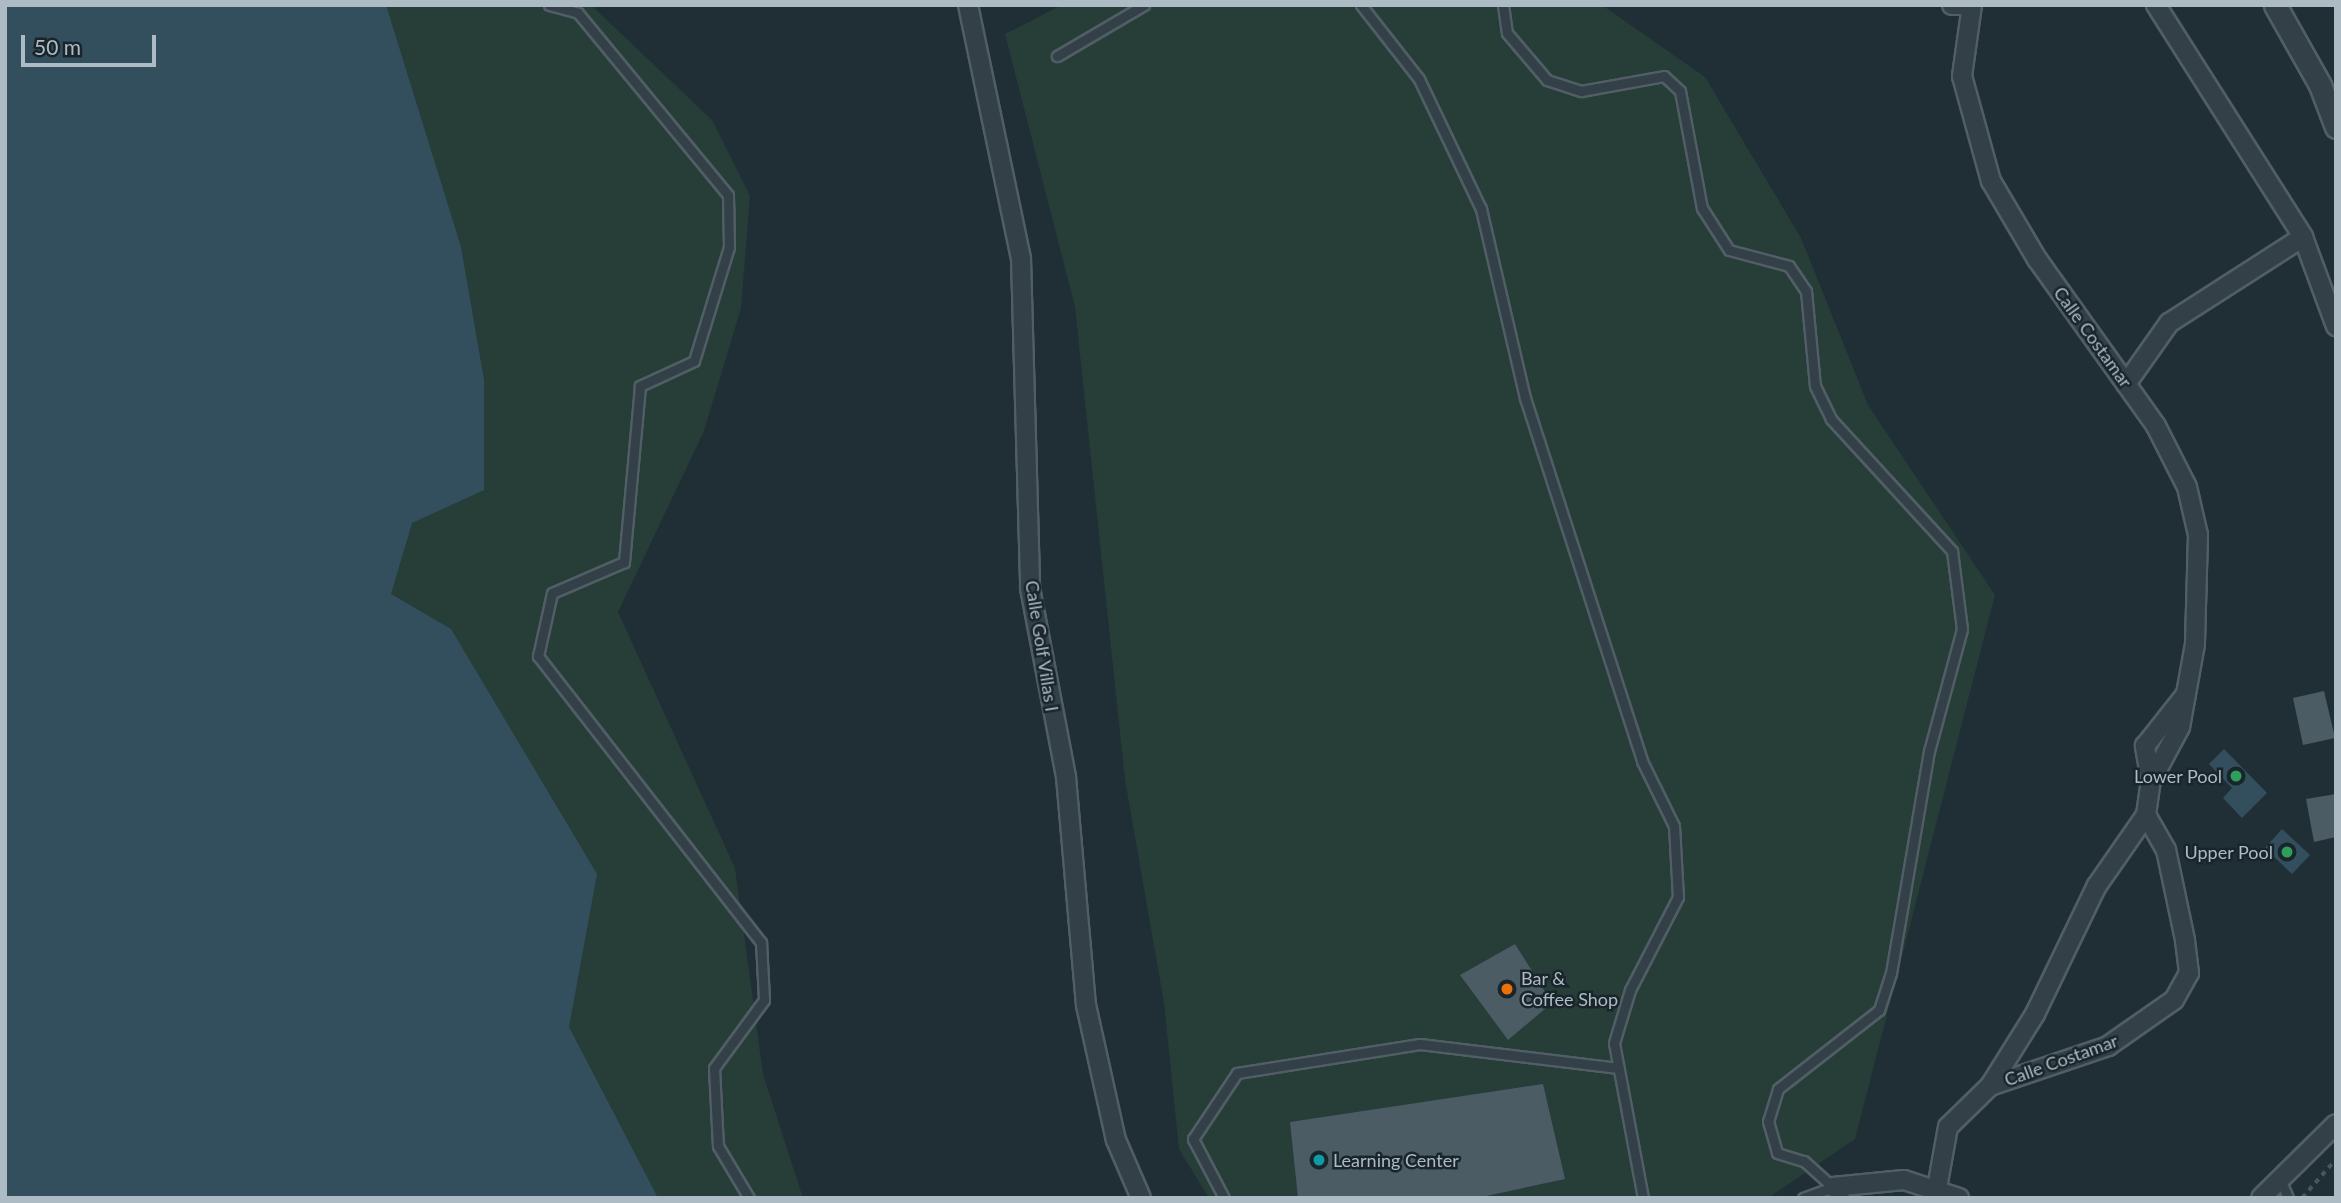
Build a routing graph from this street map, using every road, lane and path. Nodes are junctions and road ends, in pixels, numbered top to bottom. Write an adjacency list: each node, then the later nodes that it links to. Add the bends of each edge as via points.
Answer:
1 (549, 5): 23 (lane, via 578,13 728,195 729,247 694,361 640,386 624,562 552,593 537,656 761,942 764,1000 714,1068 718,1146)
2 (968, 5): 24 (street, Calle Golf Villas I, via 1021,259 1030,588 1066,777 1086,1005 1116,1140)
3 (1144, 5): 10 (lane)
4 (1361, 5): 16 (lane, via 1419,79 1481,209 1525,398 1642,761 1674,825 1678,897 1630,990 1614,1043)
5 (1503, 5): 22 (lane, via 1507,33 1547,80 1581,91 1664,76 1679,91 1702,208 1730,250 1789,266 1806,291 1815,386 1831,419 1952,551 1962,629 1929,751 1891,973 1879,1010 1778,1089 1768,1121 1777,1153 1804,1161)
6 (1952, 5): 7 (street, Calle Costamar)
7 (1972, 5): 14 (street, Calle Costamar, via 1962,76 1992,181 2037,259)
8 (2156, 5): 12 (street)
9 (2275, 5): 11 (street, via 2320,85)
10 (1057, 56)
11 (2336, 127)
12 (2303, 237): 13 (street); 14 (street, via 2169,323)
13 (2336, 326)
14 (2126, 384): 15 (street, Calle Costamar, via 2188,487 2198,535 2196,632 2180,727 2151,781)
15 (2146, 815): 17 (street, Calle Costamar, via 2096,887 2035,1014); 17 (street, Calle Costamar, via 2166,850 2181,912 2189,973 2174,1000 2108,1046)
16 (1619, 1068): 25 (lane, via 1420,1044 1237,1073 1193,1139); 26 (lane)
17 (1990, 1086): 21 (street, Calle Costamar, via 1948,1127)
18 (2336, 1124): 20 (street)
19 (2336, 1159): 31 (path)
20 (2280, 1179): 29 (street); 30 (lane)
21 (1937, 1188): 22 (street, via 1904,1180); 28 (street)
22 (1839, 1192): 27 (lane)
23 (749, 1198)
24 (1141, 1198)
25 (1224, 1198)
26 (1643, 1198)
27 (1803, 1198)
28 (1959, 1198)
29 (2260, 1198)
30 (2288, 1198)
31 (2302, 1198)

